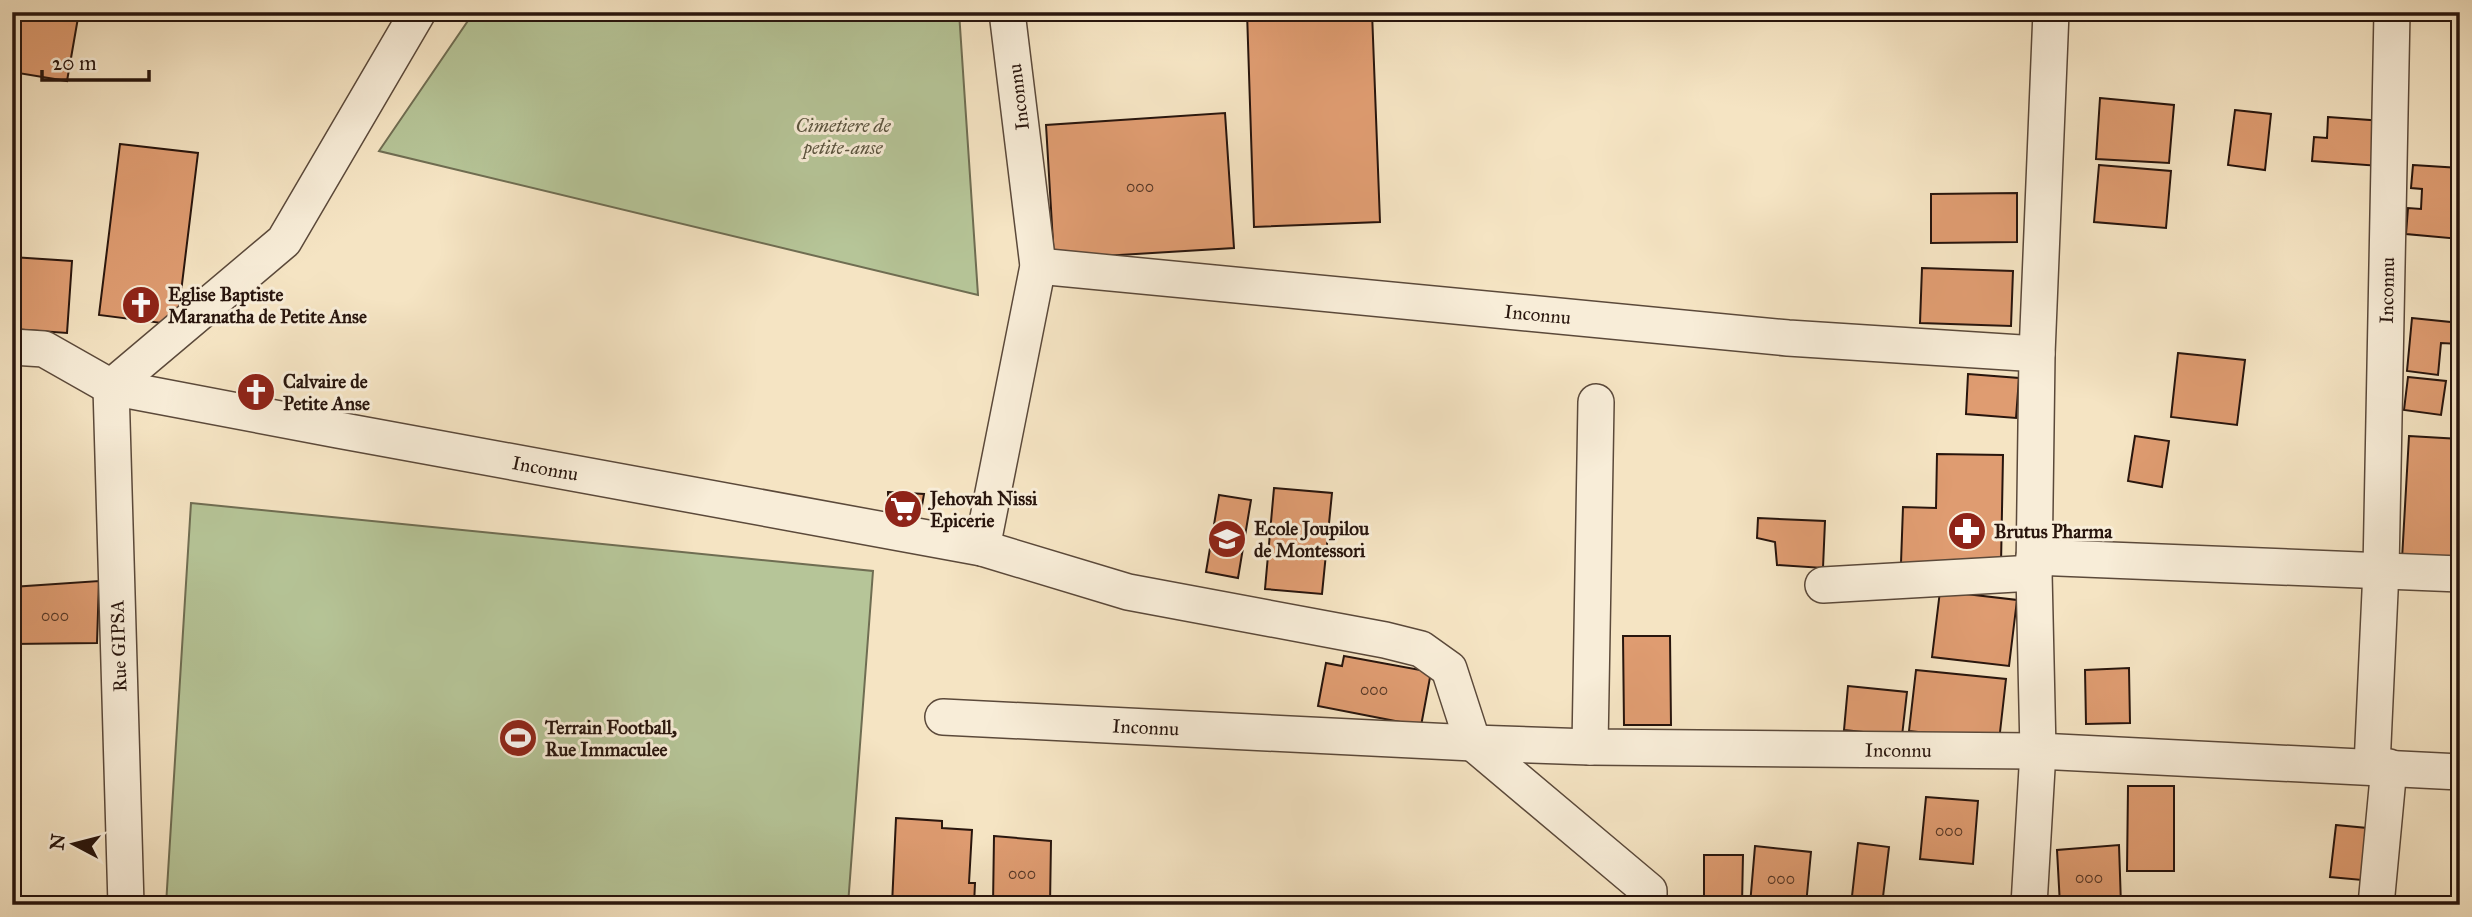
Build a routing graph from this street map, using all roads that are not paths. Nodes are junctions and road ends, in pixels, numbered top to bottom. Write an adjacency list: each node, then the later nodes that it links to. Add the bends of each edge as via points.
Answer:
1 (418, 12): 8 (street, via 284,241)
2 (1007, 12): 5 (street, Inconnu)
3 (2051, 12): 7 (street)
4 (2392, 12): 12 (street, Inconnu)
5 (1038, 266): 7 (street, Inconnu, via 1788,338); 10 (street, Inconnu)
6 (12, 347): 8 (street, Inconnu, via 44,349)
7 (2037, 354): 11 (street)
8 (111, 387): 10 (street, Inconnu); 21 (street, Rue GIPSA)
9 (1596, 402): 17 (street)
10 (982, 548): 16 (street, Inconnu, via 1128,592 1421,649 1449,669)
11 (2034, 565): 12 (street); 14 (street); 18 (street)
12 (2381, 570): 13 (street); 19 (street, Inconnu)
13 (2460, 574)
14 (1823, 586)
15 (943, 717): 16 (street, Inconnu)
16 (1474, 743): 17 (street, Inconnu); 22 (street, via 1649,891)
17 (1590, 747): 18 (street, Inconnu)
18 (2038, 751): 19 (street, Inconnu); 23 (street)
19 (2381, 767): 20 (street, Inconnu); 24 (street, Inconnu)
20 (2460, 772)
21 (126, 905)
22 (1649, 905)
23 (2029, 905)
24 (2376, 905)

